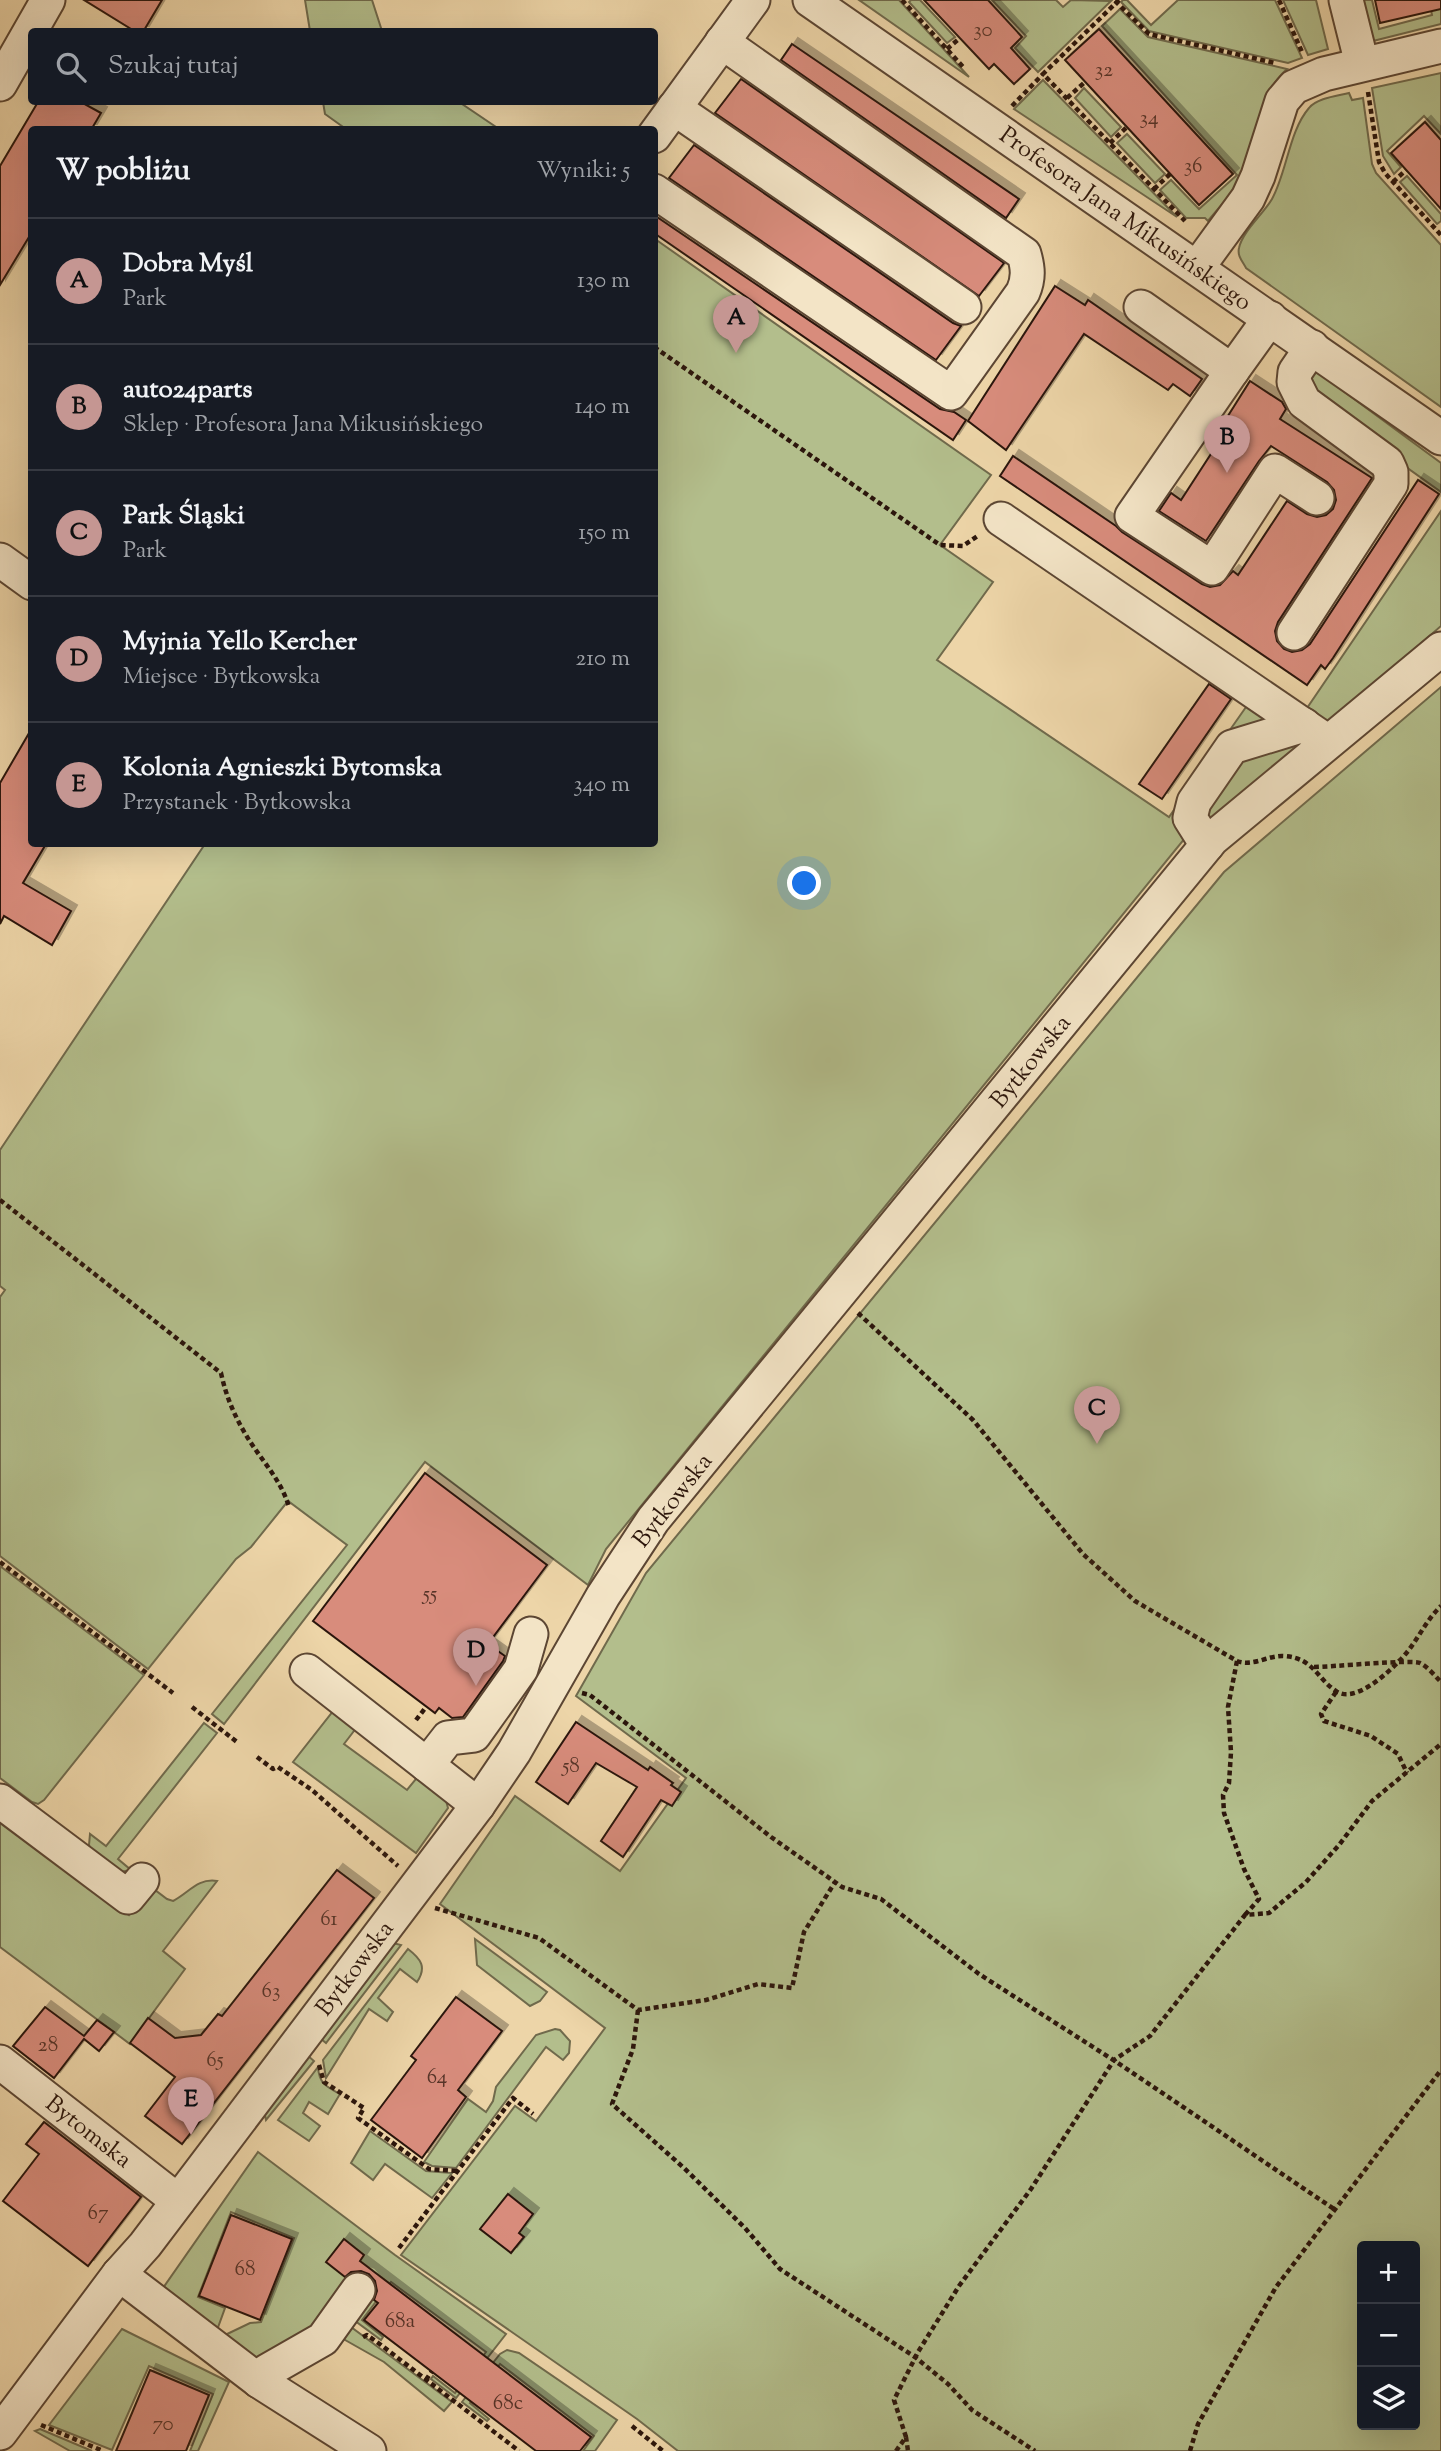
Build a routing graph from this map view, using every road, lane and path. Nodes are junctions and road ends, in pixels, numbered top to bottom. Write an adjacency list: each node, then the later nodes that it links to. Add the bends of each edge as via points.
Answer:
1 (48, 0): 8 (street)
2 (752, 0): 11 (street)
3 (810, 0): 35 (street, Profesora Jana Mikusińskiego)
4 (903, 0): 13 (path)
5 (1279, 0): 14 (path)
6 (1346, 0): 15 (street)
7 (1117, 1): 16 (path, via 1149,34); 17 (path)
8 (32, 28)
9 (28, 35): 20 (street)
10 (960, 38): 13 (path)
11 (722, 42): 22 (street); 31 (street, via 1024,254 1027,282 1023,292 951,394)
12 (1441, 46): 15 (street)
13 (947, 49): 18 (path)
14 (1307, 62)
15 (1362, 64): 29 (path, via 1379,162); 35 (street, via 1310,79 1294,87 1282,101 1248,198)
16 (1287, 66)
17 (1044, 74): 21 (path); 23 (path)
18 (972, 77)
19 (1085, 82): 21 (path)
20 (0, 84)
21 (1067, 99): 26 (path)
22 (674, 108): 25 (street); 36 (street)
23 (1009, 109)
24 (1127, 127): 26 (path)
25 (658, 130)
26 (1110, 144): 30 (path)
27 (1406, 170): 29 (path)
28 (1170, 174): 30 (path)
29 (1393, 182): 33 (path)
30 (1154, 189): 32 (path)
31 (658, 194)
32 (1185, 221)
33 (1439, 228): 34 (path)
34 (1441, 235)
35 (1197, 268): 38 (street, Profesora Jana Mikusińskiego)
36 (964, 307)
37 (1141, 307): 41 (street)
38 (1270, 318): 39 (street, Profesora Jana Mikusińskiego); 41 (street)
39 (1312, 347): 42 (street, Profesora Jana Mikusińskiego); 47 (street, via 1295,372 1299,395 1312,410 1387,463 1391,484)
40 (658, 350): 44 (path, via 940,545 963,546 991,521)
41 (1232, 371): 43 (street, via 1132,516 1212,568 1275,471)
42 (1441, 438)
43 (1317, 498)
44 (1001, 519): 49 (street)
45 (0, 560): 46 (street)
46 (28, 580)
47 (1294, 633)
48 (1441, 649): 49 (street, Bytkowska)
49 (1316, 733): 50 (street, Bytkowska); 50 (street, via 1232,747 1194,802 1190,818)
50 (1207, 845): 72 (street, Bytkowska, via 653,1520)
51 (0, 1200): 53 (path, via 221,1373 226,1398 284,1491)
52 (850, 1305): 58 (path, via 973,1420 1083,1554 1135,1601)
53 (289, 1507)
54 (0, 1562): 64 (path)
55 (1441, 1606): 57 (path)
56 (531, 1634): 69 (street, via 521,1669 474,1735 448,1738)
57 (1401, 1660): 59 (path); 61 (path, via 1419,1661); 63 (path, via 1358,1693)
58 (1237, 1661): 59 (path, via 1245,1664 1284,1656); 77 (path, via 1228,1707 1229,1783 1223,1795 1224,1813 1258,1899)
59 (1314, 1667): 63 (path)
60 (307, 1671): 69 (street)
61 (1441, 1682)
62 (571, 1690): 75 (path, via 590,1695)
63 (1336, 1692): 70 (path, via 1321,1714 1324,1721 1371,1736 1398,1755)
64 (173, 1693)
65 (192, 1707): 66 (path)
66 (237, 1742)
67 (1441, 1744): 70 (path)
68 (257, 1757): 73 (path, via 312,1790)
69 (427, 1765): 72 (street)
70 (1407, 1773): 77 (path, via 1372,1801 1306,1882 1269,1913)
71 (0, 1801): 74 (street, via 128,1897)
72 (478, 1805): 85 (street, Bytkowska)
73 (402, 1868)
74 (142, 1880)
75 (835, 1882): 78 (path, via 804,1932 792,1988 758,1983 706,2000); 79 (path, via 881,1899 979,1974)
76 (435, 1898): 78 (path, via 430,1907 539,1938)
77 (1245, 1915): 79 (path, via 1150,2036)
78 (638, 2010): 93 (path, via 634,2049 612,2104 684,2168 780,2269)
79 (1114, 2060): 86 (path); 93 (path)
80 (318, 2061): 84 (path, via 324,2082 365,2108 358,2118 429,2169)
81 (0, 2062): 85 (street, Bytomska)
82 (1441, 2070): 86 (path)
83 (533, 2114): 84 (path, via 513,2098)
84 (457, 2171): 87 (path)
85 (177, 2201): 88 (street, Bytkowska)
86 (1334, 2209): 110 (path, via 1249,2330 1198,2424)
87 (399, 2248)
88 (119, 2274): 96 (street); 101 (street, Bytkowska)
89 (358, 2290): 96 (street, via 323,2339 267,2371)
90 (387, 2337): 92 (path)
91 (355, 2340): 92 (path, via 367,2335)
92 (381, 2345): 95 (path)
93 (915, 2357): 102 (path, via 894,2400); 109 (path, via 972,2410)
94 (432, 2371): 95 (path)
95 (426, 2380): 99 (path)
96 (259, 2381): 104 (street)
97 (494, 2418): 99 (path)
98 (34, 2422): 103 (path)
99 (488, 2426): 105 (path)
100 (632, 2426): 106 (path)
101 (0, 2433)
102 (906, 2437): 107 (path); 108 (path)
103 (103, 2451)
104 (369, 2451)
105 (519, 2451)
106 (663, 2451)
107 (897, 2451)
108 (908, 2451)
109 (1035, 2451)
110 (1190, 2451)

